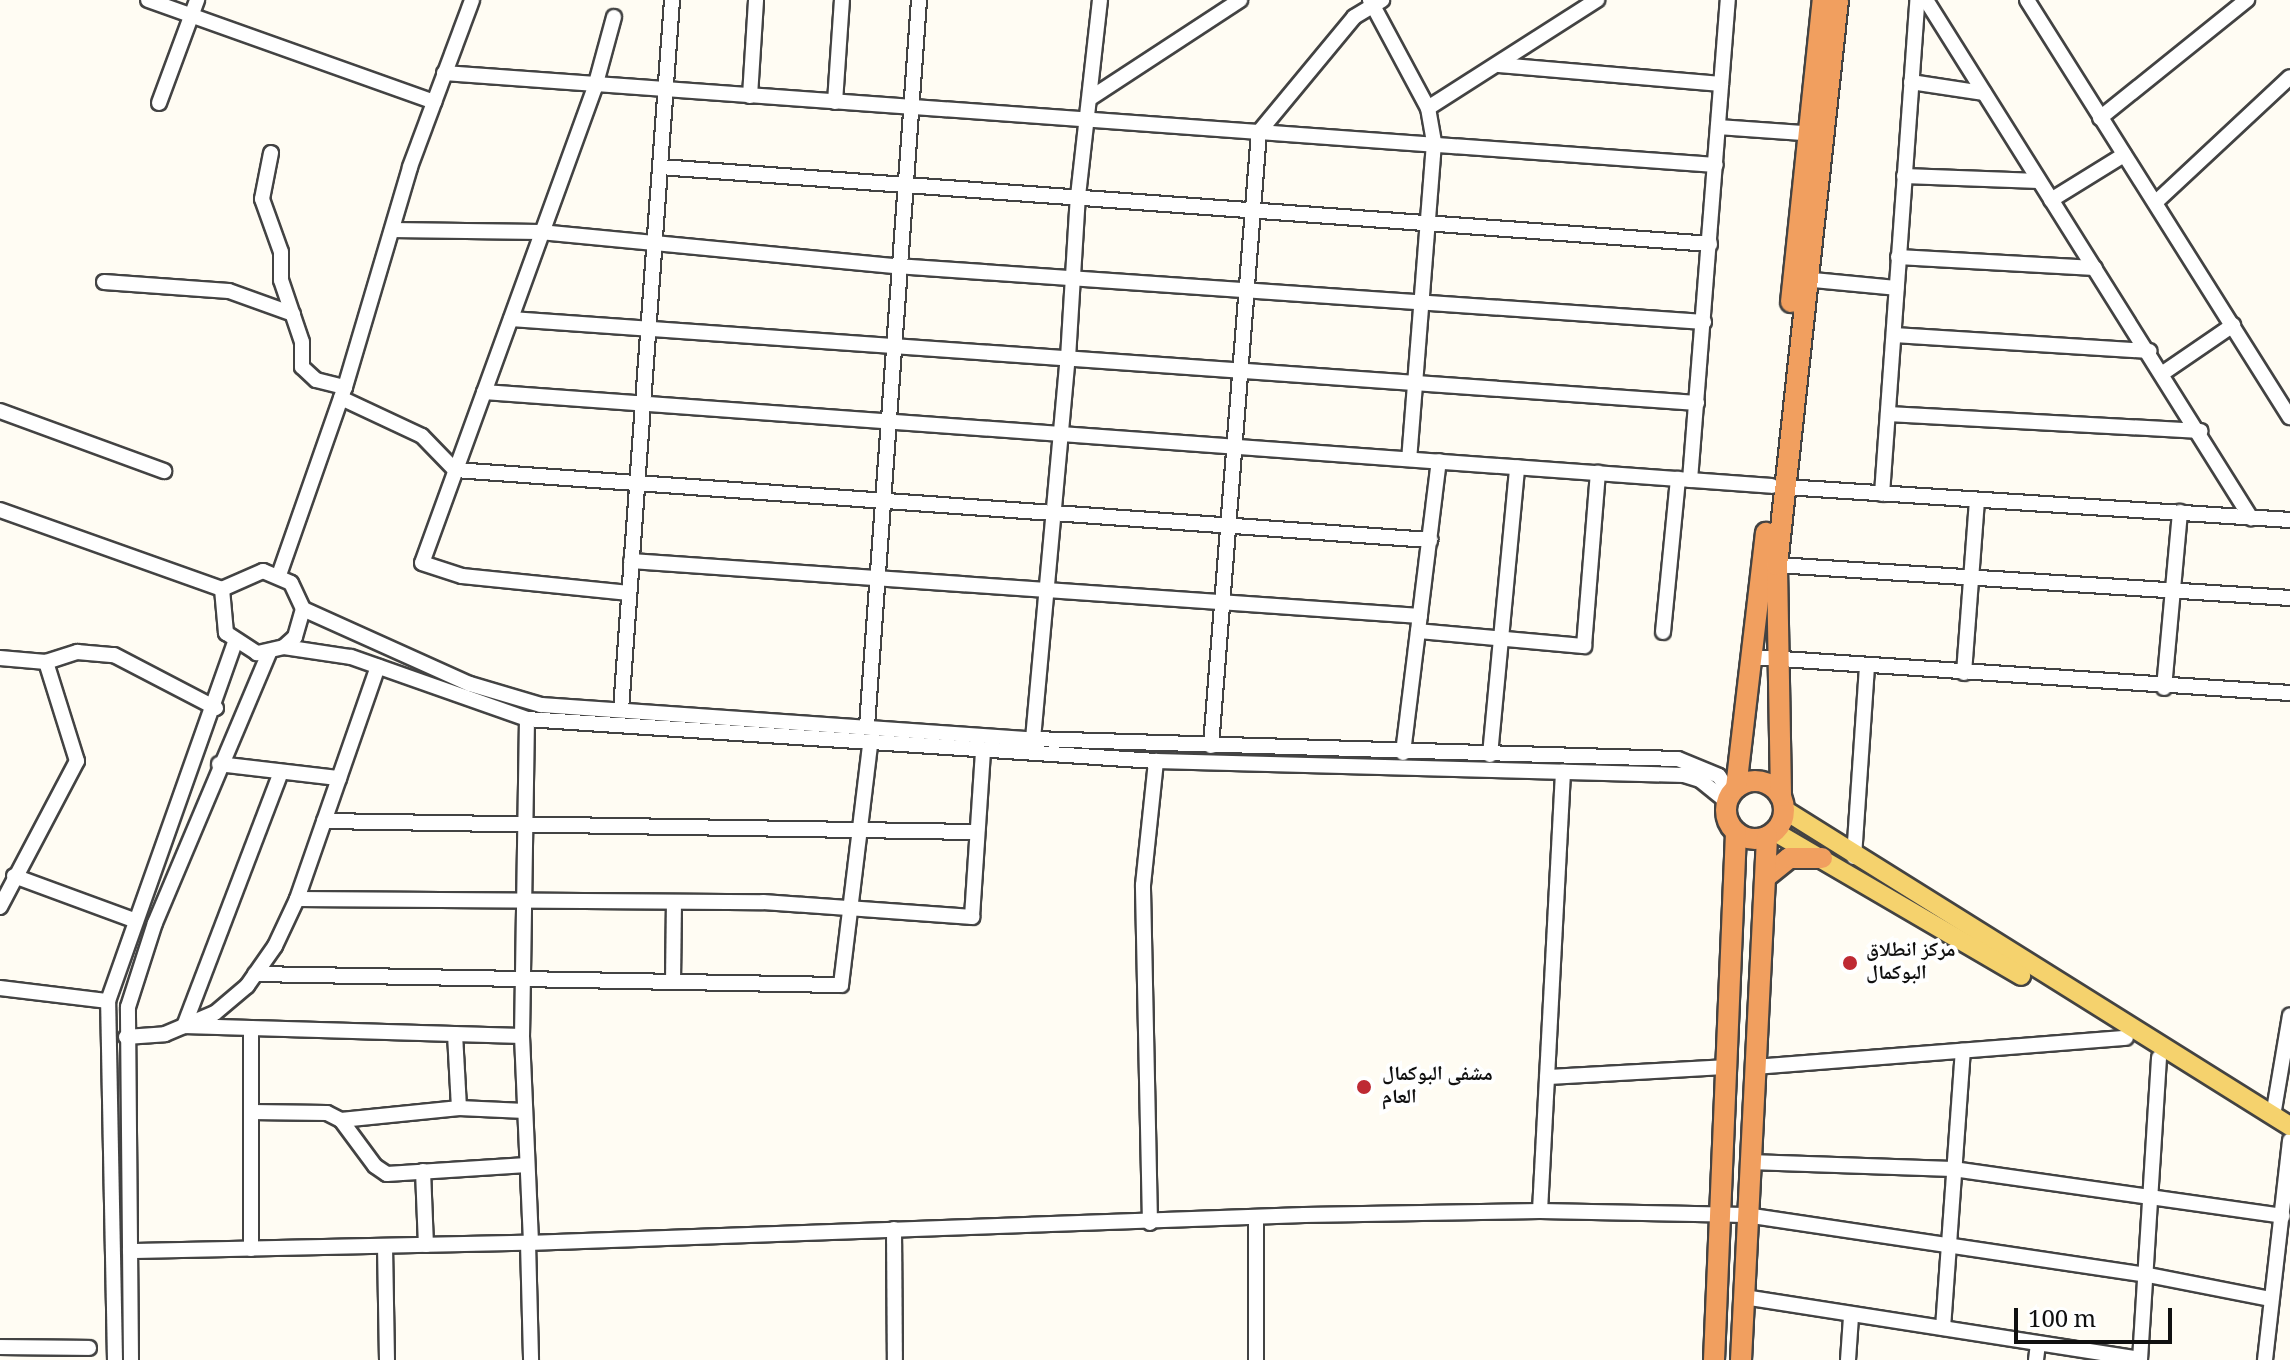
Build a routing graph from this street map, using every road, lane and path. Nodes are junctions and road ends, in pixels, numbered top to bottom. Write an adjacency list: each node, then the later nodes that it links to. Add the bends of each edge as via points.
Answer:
1 (148, 0): 19 (street)
2 (197, 0): 19 (street)
3 (472, 0): 22 (street)
4 (672, 0): 27 (street)
5 (756, 0): 29 (street)
6 (842, 0): 32 (street)
7 (919, 0): 34 (street)
8 (1100, 0): 30 (street)
9 (1240, 0): 30 (street)
10 (1597, 0): 21 (street)
11 (1728, 0): 25 (street)
12 (1823, 0): 40 (highway)
13 (1838, 0): 40 (highway)
14 (1917, 0): 24 (street)
15 (1926, 0): 28 (street)
16 (2027, 0): 36 (street)
17 (2247, 0): 36 (street)
18 (1375, 2): 35 (street); 39 (street, via 1354,17)
19 (191, 15): 31 (street); 33 (street)
20 (614, 17): 26 (street)
21 (1499, 65): 25 (street); 35 (street)
22 (444, 73): 26 (street); 31 (street)
23 (2290, 77): 51 (street)
24 (1911, 82): 28 (street); 46 (street)
25 (1721, 84): 38 (street)
26 (595, 87): 27 (street); 55 (street)
27 (664, 90): 29 (street); 45 (street)
28 (1984, 93): 47 (street)
29 (750, 96): 32 (street)
30 (1092, 97): 37 (street)
31 (434, 102): 54 (street)
32 (835, 102): 34 (street)
33 (159, 103)
34 (908, 107): 37 (street); 48 (street)
35 (1428, 108): 41 (street)
36 (2100, 118): 43 (street)
37 (1090, 120): 39 (street); 49 (street)
38 (1718, 127): 40 (street); 44 (street)
39 (1259, 132): 41 (street); 52 (street)
40 (1816, 134): 62 (highway)
41 (1434, 143): 44 (street); 53 (street)
42 (271, 153): 67 (street, via 262,199 281,252 281,280)
43 (2124, 155): 50 (street); 51 (street)
44 (1716, 165): 56 (street)
45 (660, 167): 48 (street); 57 (street)
46 (1904, 176): 47 (street); 58 (street)
47 (2039, 181): 50 (street)
48 (902, 185): 49 (street); 59 (street)
49 (1078, 196): 52 (street); 61 (street)
50 (2051, 200): 60 (street)
51 (2156, 202): 70 (street)
52 (1253, 210): 53 (street); 65 (street)
53 (1425, 224): 56 (street); 66 (street)
54 (392, 230): 55 (street); 80 (street)
55 (540, 232): 57 (street); 68 (street)
56 (1710, 244): 69 (street)
57 (654, 246): 59 (street); 71 (street)
58 (1898, 257): 60 (street); 64 (street)
59 (896, 266): 61 (street); 73 (street)
60 (2095, 268): 74 (street)
61 (1073, 278): 65 (street); 75 (street)
62 (1801, 278): 64 (street); 98 (highway)
63 (104, 282): 67 (street, via 229,291)
64 (1897, 288): 72 (street)
65 (1247, 291): 66 (street); 76 (street)
66 (1422, 303): 69 (street); 78 (street)
67 (293, 314): 80 (street, via 302,342 302,367)
68 (511, 319): 71 (street); 79 (street)
69 (1704, 322): 81 (street)
70 (2233, 325): 77 (street); 85 (street)
71 (648, 329): 73 (street); 82 (street)
72 (1894, 335): 74 (street); 84 (street)
73 (891, 346): 75 (street); 86 (street)
74 (2149, 351): 77 (street)
75 (1068, 358): 76 (street); 88 (street)
76 (1241, 370): 78 (street); 89 (street)
77 (2163, 373): 87 (street)
78 (1416, 383): 81 (street); 90 (street)
79 (484, 392): 82 (street); 93 (street)
80 (343, 393): 93 (street, via 422,436); 111 (street)
81 (1697, 403): 96 (street)
82 (642, 404): 86 (street); 97 (street)
83 (0, 411): 94 (street)
84 (1888, 414): 87 (street); 99 (street)
85 (2290, 417)
86 (885, 421): 88 (street); 100 (street)
87 (2201, 431): 105 (street)
88 (1061, 434): 89 (street); 104 (street)
89 (1235, 447): 90 (street); 107 (street)
90 (1409, 459): 91 (street)
91 (1439, 461): 92 (street); 108 (street)
92 (1517, 467): 95 (street); 123 (street)
93 (455, 470): 97 (street); 117 (street, via 422,563 462,576)
94 (164, 471)
95 (1598, 473): 96 (street); 123 (street, via 1584,646)
96 (1684, 479): 98 (street); 122 (street)
97 (637, 483): 100 (street); 109 (street)
98 (1778, 486): 99 (street); 110 (highway); 127 (highway)
99 (1882, 494): 101 (street)
100 (880, 500): 104 (street); 112 (street)
101 (1977, 500): 103 (street); 113 (street)
102 (0, 510): 114 (street)
103 (2180, 512): 105 (street); 116 (street)
104 (1054, 513): 107 (street); 115 (street)
105 (2251, 518): 106 (street)
106 (2290, 520)
107 (1229, 525): 108 (street); 119 (street)
108 (1430, 540): 121 (street)
109 (631, 561): 112 (street); 117 (street)
110 (1777, 565): 113 (street); 130 (highway)
111 (279, 575): 114 (street, via 248,574); 120 (street, via 299,595)
112 (874, 578): 115 (street); 139 (street)
113 (1971, 578): 116 (street); 133 (street)
114 (222, 589): 124 (street, via 222,620)
115 (1047, 590): 119 (street); 140 (street)
116 (2173, 590): 118 (street); 134 (street)
117 (629, 593): 137 (street)
118 (2290, 598)
119 (1223, 603): 121 (street); 142 (street)
120 (303, 609): 125 (street, via 295,637); 137 (street, via 514,699)
121 (1419, 624): 123 (street); 144 (street)
122 (1663, 632)
123 (1499, 638): 145 (street)
124 (235, 643): 126 (street); 136 (street)
125 (284, 647): 126 (street); 131 (street, via 314,649)
126 (269, 653): 147 (street)
127 (1752, 657): 130 (street); 151 (highway)
128 (0, 658): 129 (street)
129 (46, 662): 136 (street, via 77,652 114,655); 161 (street, via 77,761)
130 (1776, 662): 132 (street); 152 (highway)
131 (378, 667): 138 (street); 150 (street)
132 (1867, 667): 133 (street); 160 (street)
133 (1964, 673): 134 (street)
134 (2164, 688): 135 (street)
135 (2290, 693)
136 (216, 708): 168 (street)
137 (621, 710): 139 (street)
138 (527, 719): 141 (street); 154 (street)
139 (867, 726): 140 (street)
140 (1033, 739): 142 (street)
141 (870, 744): 143 (street); 155 (street)
142 (1211, 746): 144 (street)
143 (983, 752): 146 (street); 156 (street)
144 (1403, 753): 145 (street)
145 (1490, 755): 151 (street, via 1678,759 1719,776)
146 (1156, 761): 149 (street); 203 (street, via 1143,885)
147 (219, 764): 148 (street); 179 (street, via 137,976)
148 (281, 772): 150 (street); 175 (street)
149 (1563, 772): 151 (street, via 1684,775); 185 (street)
150 (339, 778): 153 (street)
151 (1731, 795): 152 (highway, via 1760,781); 157 (highway, via 1727,818)
152 (1782, 802): 158 (highway); 160 (main road)
153 (324, 821): 154 (street); 163 (street)
154 (525, 824): 155 (street); 166 (street)
155 (860, 830): 156 (street); 167 (street)
156 (977, 832): 167 (street, via 972,917)
157 (1736, 832): 158 (highway, via 1750,839); 183 (highway)
158 (1771, 835): 159 (main road); 162 (highway)
159 (1822, 858): 160 (main road); 162 (highway, via 1789,858)
160 (1861, 868): 180 (main road); 182 (main road)
161 (14, 876): 165 (street); 168 (street)
162 (1767, 876): 184 (highway)
163 (297, 899): 166 (street); 169 (street)
164 (674, 903): 166 (street); 167 (street); 171 (street)
165 (1, 904)
166 (523, 904): 170 (street)
167 (851, 907): 171 (street, via 841,985)
168 (136, 921): 173 (street)
169 (255, 974): 170 (street); 175 (street, via 215,1013)
170 (522, 979): 171 (street); 178 (street)
171 (673, 982)
172 (0, 988): 173 (street)
173 (108, 1001): 219 (street)
174 (2290, 1015): 189 (street)
175 (184, 1026): 176 (street); 179 (street)
176 (251, 1028): 177 (street); 188 (street)
177 (455, 1034): 178 (street); 186 (street)
178 (522, 1036): 187 (street)
179 (126, 1037): 210 (street)
180 (2126, 1038): 181 (street); 182 (main road)
181 (1963, 1051): 184 (street); 195 (street)
182 (2153, 1051): 189 (main road); 197 (street)
183 (1726, 1067): 185 (street); 199 (highway)
184 (1755, 1067): 193 (highway)
185 (1547, 1077): 198 (street)
186 (459, 1108): 187 (street); 190 (street)
187 (525, 1111): 194 (street)
188 (251, 1112): 190 (street, via 312,1110); 209 (street)
189 (2266, 1112): 191 (main road)
190 (341, 1120): 196 (street, via 387,1174)
191 (2290, 1126)
192 (2290, 1140): 201 (street)
193 (1749, 1162): 195 (street); 200 (highway)
194 (527, 1165): 196 (street); 205 (street)
195 (1953, 1169): 197 (street); 207 (street)
196 (423, 1171): 206 (street)
197 (2149, 1198): 201 (street); 211 (street)
198 (1540, 1211): 199 (street); 202 (street)
199 (1718, 1215): 200 (street); 225 (highway)
200 (1746, 1215): 207 (street); 212 (highway)
201 (2283, 1216): 213 (street)
202 (1256, 1218): 203 (street); 224 (street)
203 (1150, 1223): 204 (street)
204 (894, 1229): 205 (street); 223 (street)
205 (530, 1243): 206 (street); 222 (street)
206 (426, 1245): 208 (street)
207 (1948, 1245): 211 (street); 215 (street)
208 (385, 1246): 209 (street); 221 (street)
209 (251, 1249): 210 (street)
210 (130, 1251): 220 (street)
211 (2143, 1274): 213 (street); 229 (street)
212 (1744, 1297): 214 (street); 226 (highway)
213 (2271, 1299): 230 (street)
214 (1851, 1317): 215 (street); 227 (street)
215 (1943, 1328): 216 (street)
216 (2038, 1343): 228 (street); 229 (street)
217 (0, 1347): 218 (street)
218 (89, 1348)
219 (115, 1360)
220 (131, 1360)
221 (387, 1360)
222 (531, 1360)
223 (895, 1360)
224 (1256, 1360)
225 (1714, 1360)
226 (1741, 1360)
227 (1848, 1360)
228 (2036, 1360)
229 (2140, 1360)
230 (2265, 1360)

